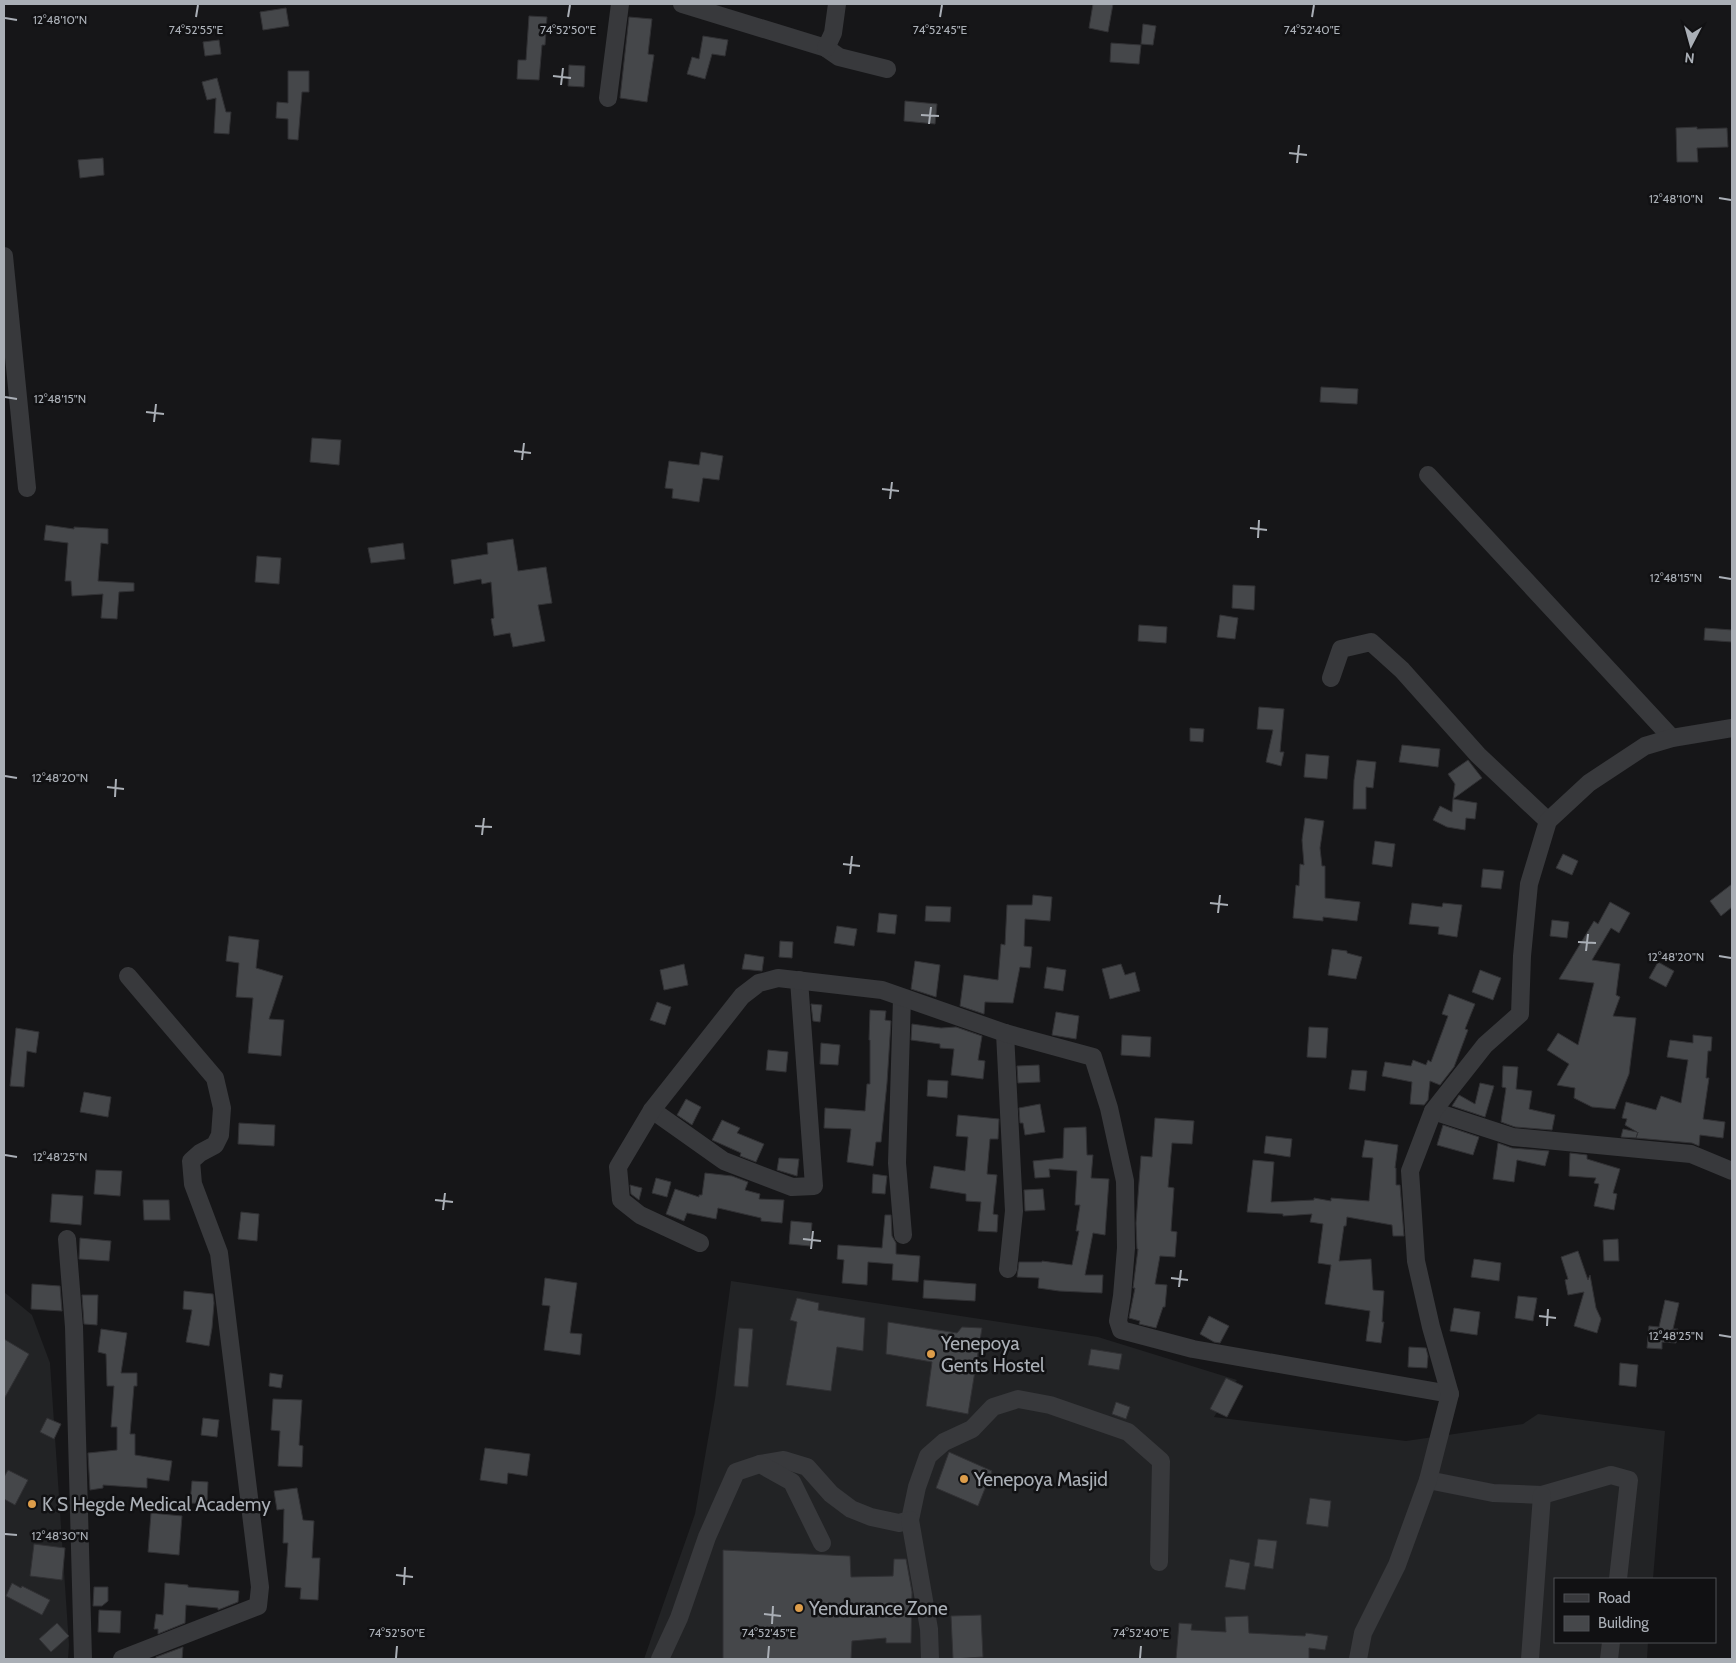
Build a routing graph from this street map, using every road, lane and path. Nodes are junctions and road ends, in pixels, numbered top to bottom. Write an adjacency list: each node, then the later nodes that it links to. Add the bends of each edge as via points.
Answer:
1 (620, 4): 6 (street)
2 (682, 4): 4 (street)
3 (838, 4): 4 (street, via 833,33)
4 (826, 48): 5 (street, via 839,56)
5 (887, 69)
6 (608, 98)
7 (4, 256): 9 (street)
8 (1428, 475): 12 (street)
9 (27, 488)
10 (1331, 678): 13 (street, via 1341,649 1371,642 1402,670 1478,755)
11 (1732, 728): 12 (street)
12 (1672, 738): 13 (street, via 1645,746 1589,783)
13 (1548, 821): 19 (street, via 1529,884 1520,1014 1485,1045)
14 (128, 976): 34 (street, via 215,1078 222,1108 220,1135 215,1146 191,1161 193,1184 219,1253 260,1587 258,1606)
15 (799, 980): 16 (street, via 882,990); 18 (street, via 778,978 759,983 742,996); 18 (street, via 814,1186 792,1186 724,1161)
16 (902, 998): 17 (street); 21 (street, via 897,1163)
17 (1005, 1033): 24 (street, via 1014,1211); 25 (street, via 1093,1057 1110,1108 1125,1180 1126,1248 1118,1321 1121,1330 1193,1349)
18 (652, 1110): 23 (street, via 618,1167 621,1200 640,1215)
19 (1433, 1111): 20 (street, via 1513,1137 1690,1154); 25 (street, via 1410,1171 1416,1261)
20 (1732, 1171)
21 (903, 1235)
22 (67, 1239): 35 (street, via 74,1327)
23 (700, 1243)
24 (1008, 1269)
25 (1450, 1394): 27 (street)
26 (760, 1464): 29 (street, via 784,1460 807,1467 831,1494 851,1509 899,1523); 30 (street, via 792,1482); 36 (street, via 736,1472)
27 (1428, 1480): 28 (street, via 1493,1493); 38 (street, via 1397,1565 1363,1633)
28 (1542, 1495): 32 (street, via 1611,1475 1629,1480); 39 (street)
29 (910, 1520): 31 (street, via 928,1456 944,1442 972,1429 993,1407 1018,1399 1050,1405 1128,1432 1161,1461); 37 (street, via 929,1629)
30 (822, 1543)
31 (1159, 1562)
32 (1618, 1578)
33 (1611, 1643): 40 (street)
34 (127, 1658)
35 (83, 1659)
36 (660, 1659)
37 (930, 1659)
38 (1358, 1659)
39 (1530, 1659)
40 (1609, 1659)

